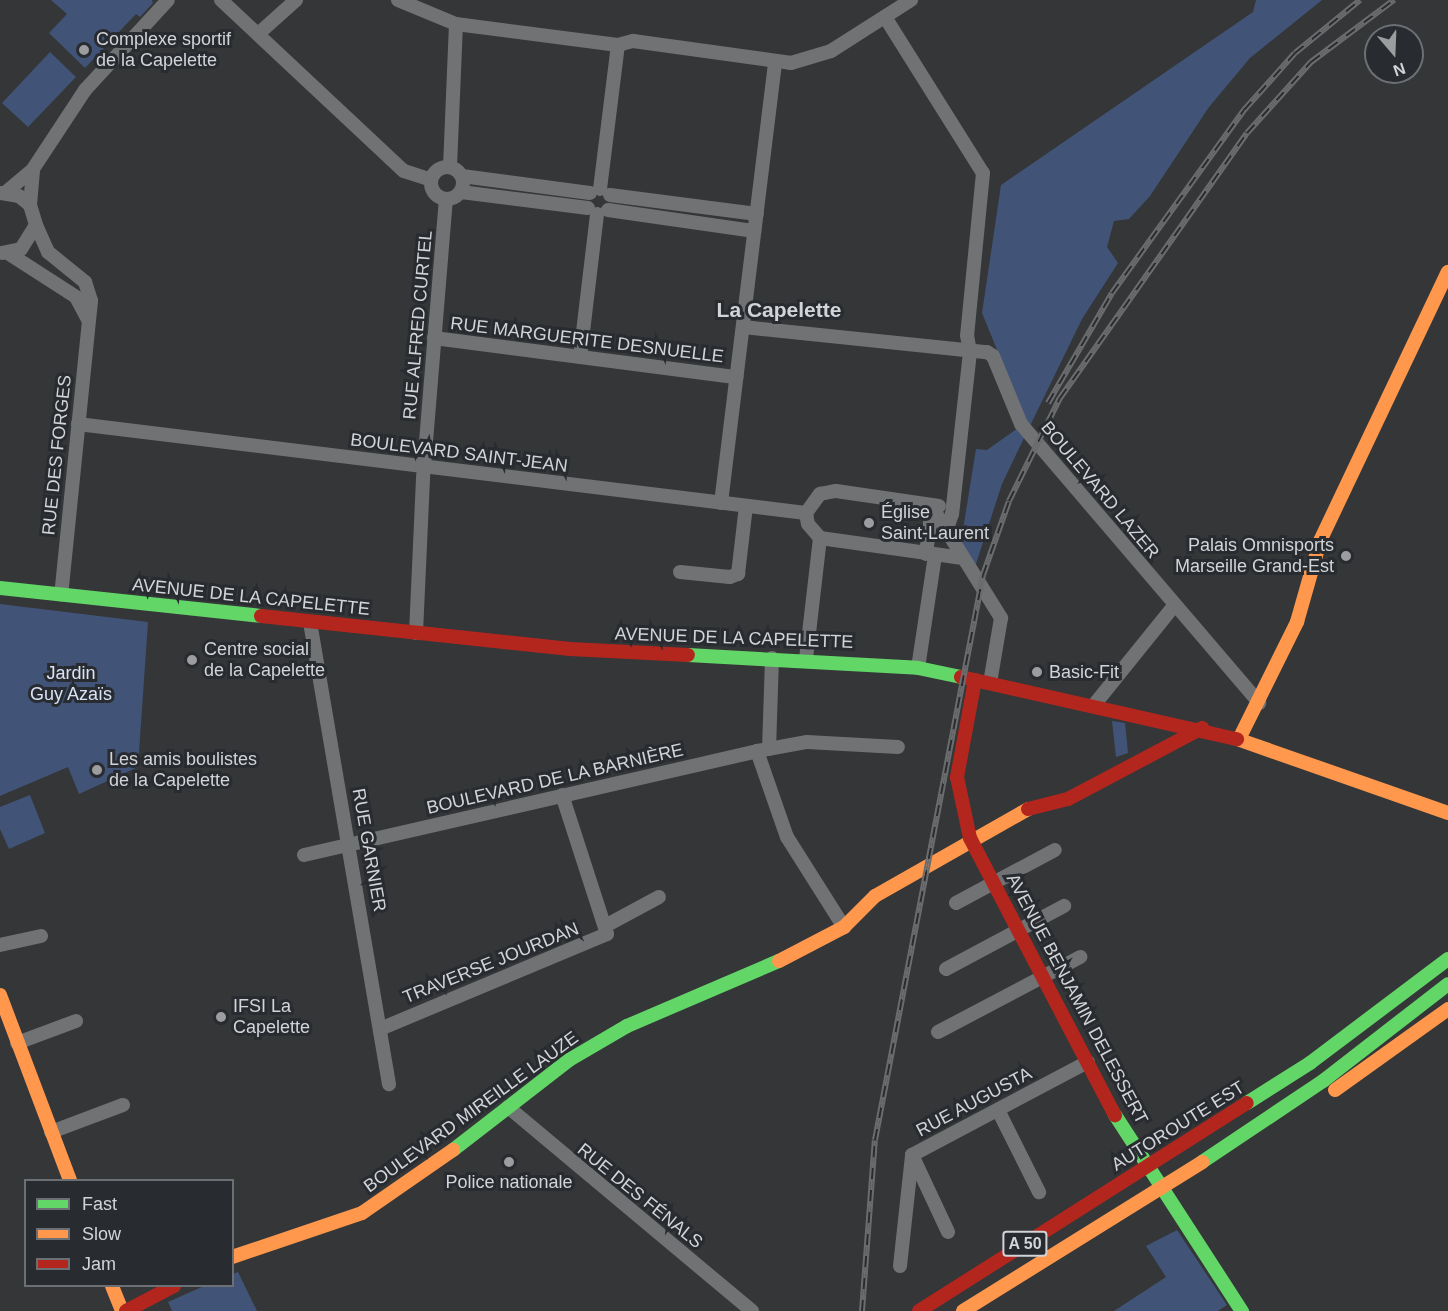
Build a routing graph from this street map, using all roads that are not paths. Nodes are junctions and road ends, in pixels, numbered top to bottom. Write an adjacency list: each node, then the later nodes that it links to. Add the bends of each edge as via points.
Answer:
1 (168, 0): 12 (street, via 85,90)
2 (221, 0): 8 (street)
3 (296, 0): 8 (street)
4 (398, 0): 7 (street)
5 (911, 0): 6 (street)
6 (885, 17): 10 (street, via 817,57); 30 (street, via 983,173 967,335)
7 (456, 24): 9 (street); 11 (street)
8 (258, 34): 14 (street, via 404,171)
9 (618, 45): 10 (street, via 633,41); 16 (street)
10 (776, 62): 21 (street)
11 (450, 167): 13 (street); 14 (street, via 438,170)
12 (33, 169): 17 (street); 19 (street)
13 (462, 176): 15 (street); 16 (street)
14 (431, 180): 18 (street, via 435,195)
15 (461, 192): 18 (street); 20 (street)
16 (600, 192): 20 (street); 20 (street); 21 (street)
17 (3, 193): 19 (street)
18 (446, 199): 29 (street, RUE ALFRED CURTEL)
19 (30, 206): 22 (street)
20 (598, 211): 21 (street); 31 (street)
21 (755, 222): 28 (street)
22 (36, 225): 23 (street, via 30,239); 25 (street, via 48,252)
23 (4, 253): 26 (street)
24 (1448, 272): 55 (main road, via 1397,387 1362,449 1327,526 1304,604)
25 (85, 282): 26 (street, via 72,286); 27 (street, RUE DES FORGES, via 91,301)
26 (56, 284): 27 (street, via 76,297)
27 (88, 320): 33 (street, RUE DES FORGES)
28 (743, 327): 30 (street); 32 (street)
29 (434, 338): 31 (street, RUE MARGUERITE DESNUELLE); 34 (street, RUE ALFRED CURTEL)
30 (970, 352): 35 (street); 47 (street, BOULEVARD LAZER, via 993,356 1021,424)
31 (580, 357): 32 (street, RUE MARGUERITE DESNUELLE)
32 (736, 377): 36 (street)
33 (78, 424): 34 (street, BOULEVARD SAINT-JEAN); 46 (street, RUE DES FORGES)
34 (426, 467): 36 (street, BOULEVARD SAINT-JEAN); 49 (street, RUE ALFRED CURTEL)
35 (954, 491): 38 (street, via 942,505); 40 (street)
36 (721, 503): 37 (street, BOULEVARD SAINT-JEAN)
37 (746, 506): 39 (street, BOULEVARD SAINT-JEAN); 44 (street, via 738,574 730,577)
38 (932, 507): 39 (street, via 836,491 820,494); 40 (street); 42 (street)
39 (806, 513): 41 (street, via 808,524)
40 (945, 534): 43 (street)
41 (820, 538): 42 (street); 51 (street)
42 (931, 554): 43 (street); 52 (street)
43 (963, 558): 54 (street, via 1001,618)
44 (680, 572)
45 (0, 588): 46 (main road, AVENUE DE LA CAPELETTE)
46 (61, 594): 48 (main road, AVENUE DE LA CAPELETTE)
47 (1174, 606): 55 (street, BOULEVARD LAZER); 56 (street)
48 (310, 622): 49 (main road, AVENUE DE LA CAPELETTE); 66 (street, RUE GARNIER)
49 (416, 633): 50 (main road, AVENUE DE LA CAPELETTE, via 570,649)
50 (772, 658): 51 (main road, AVENUE DE LA CAPELETTE); 62 (street)
51 (806, 659): 52 (main road, AVENUE DE LA CAPELETTE)
52 (918, 668): 53 (main road, AVENUE DE LA CAPELETTE)
53 (975, 680): 54 (main road, AVENUE DE LA CAPELETTE); 65 (main road, AVENUE BENJAMIN DELESSERT, via 957,777)
54 (990, 683): 56 (main road, AVENUE DE LA CAPELETTE)
55 (1259, 703): 59 (main road)
56 (1094, 705): 57 (main road, AVENUE DE LA CAPELETTE)
57 (1170, 721): 58 (main road, AVENUE DE LA CAPELETTE); 61 (street)
58 (1202, 728): 59 (main road, AVENUE DE LA CAPELETTE); 61 (main road, BOULEVARD MIREILLE LAUZE)
59 (1239, 739): 64 (main road, AVENUE DE LA CAPELETTE)
60 (898, 747): 62 (street, BOULEVARD DE LA BARNIÈRE, via 807,742)
61 (1166, 747): 65 (main road, BOULEVARD MIREILLE LAUZE, via 1068,799 1036,805)
62 (763, 750): 63 (street, BOULEVARD DE LA BARNIÈRE); 74 (street, via 787,837)
63 (562, 795): 66 (street, BOULEVARD DE LA BARNIÈRE); 73 (street)
64 (1448, 813)
65 (970, 838): 69 (main road, AVENUE BENJAMIN DELESSERT); 74 (main road, BOULEVARD MIREILLE LAUZE, via 875,896)
66 (351, 844): 68 (street, BOULEVARD DE LA BARNIÈRE); 88 (street, RUE GARNIER)
67 (1055, 850): 69 (street)
68 (304, 855)
69 (994, 882): 71 (street); 75 (main road, AVENUE BENJAMIN DELESSERT)
70 (659, 897): 73 (street)
71 (956, 903)
72 (1065, 906): 75 (street)
73 (607, 925): 88 (street, TRAVERSE JOURDAN, via 604,936)
74 (844, 927): 94 (main road, BOULEVARD MIREILLE LAUZE, via 777,962 627,1026 569,1060)
75 (1019, 930): 81 (street); 82 (main road, AVENUE BENJAMIN DELESSERT)
76 (41, 936): 77 (street)
77 (0, 945)
78 (1448, 950): 84 (main road)
79 (1080, 957): 82 (street)
80 (1448, 959): 84 (main road, AUTOROUTE EST / A 50)
81 (946, 969)
82 (1044, 977): 89 (street); 91 (main road, AVENUE BENJAMIN DELESSERT)
83 (1448, 984): 97 (main road, A 50)
84 (1400, 993): 108 (main road, AUTOROUTE EST / A 50, via 1310,1063)
85 (0, 995): 90 (main road)
86 (1448, 1009): 97 (main road, via 1301,1113)
87 (76, 1021): 90 (street)
88 (380, 1029): 92 (street, RUE GARNIER)
89 (938, 1032)
90 (17, 1043): 96 (main road)
91 (1088, 1062): 95 (street, RUE AUGUSTA); 110 (main road, AVENUE BENJAMIN DELESSERT, via 1112,1110)
92 (389, 1084)
93 (123, 1105): 96 (street)
94 (508, 1107): 102 (main road, BOULEVARD MIREILLE LAUZE, via 422,1174 362,1212); 107 (street, RUE DES FÉNALS)
95 (998, 1110): 98 (street, RUE AUGUSTA); 100 (street)
96 (51, 1132): 99 (main road)
97 (1237, 1140): 109 (main road, A 50)
98 (912, 1155): 101 (street); 103 (street, RUE AUGUSTA)
99 (70, 1179)
100 (1039, 1192)
101 (948, 1232)
102 (234, 1256)
103 (900, 1266)
104 (112, 1287): 106 (main road)
105 (172, 1287): 106 (main road)
106 (124, 1311)
107 (752, 1311)
108 (919, 1311)
109 (963, 1311)
110 (1242, 1311)

